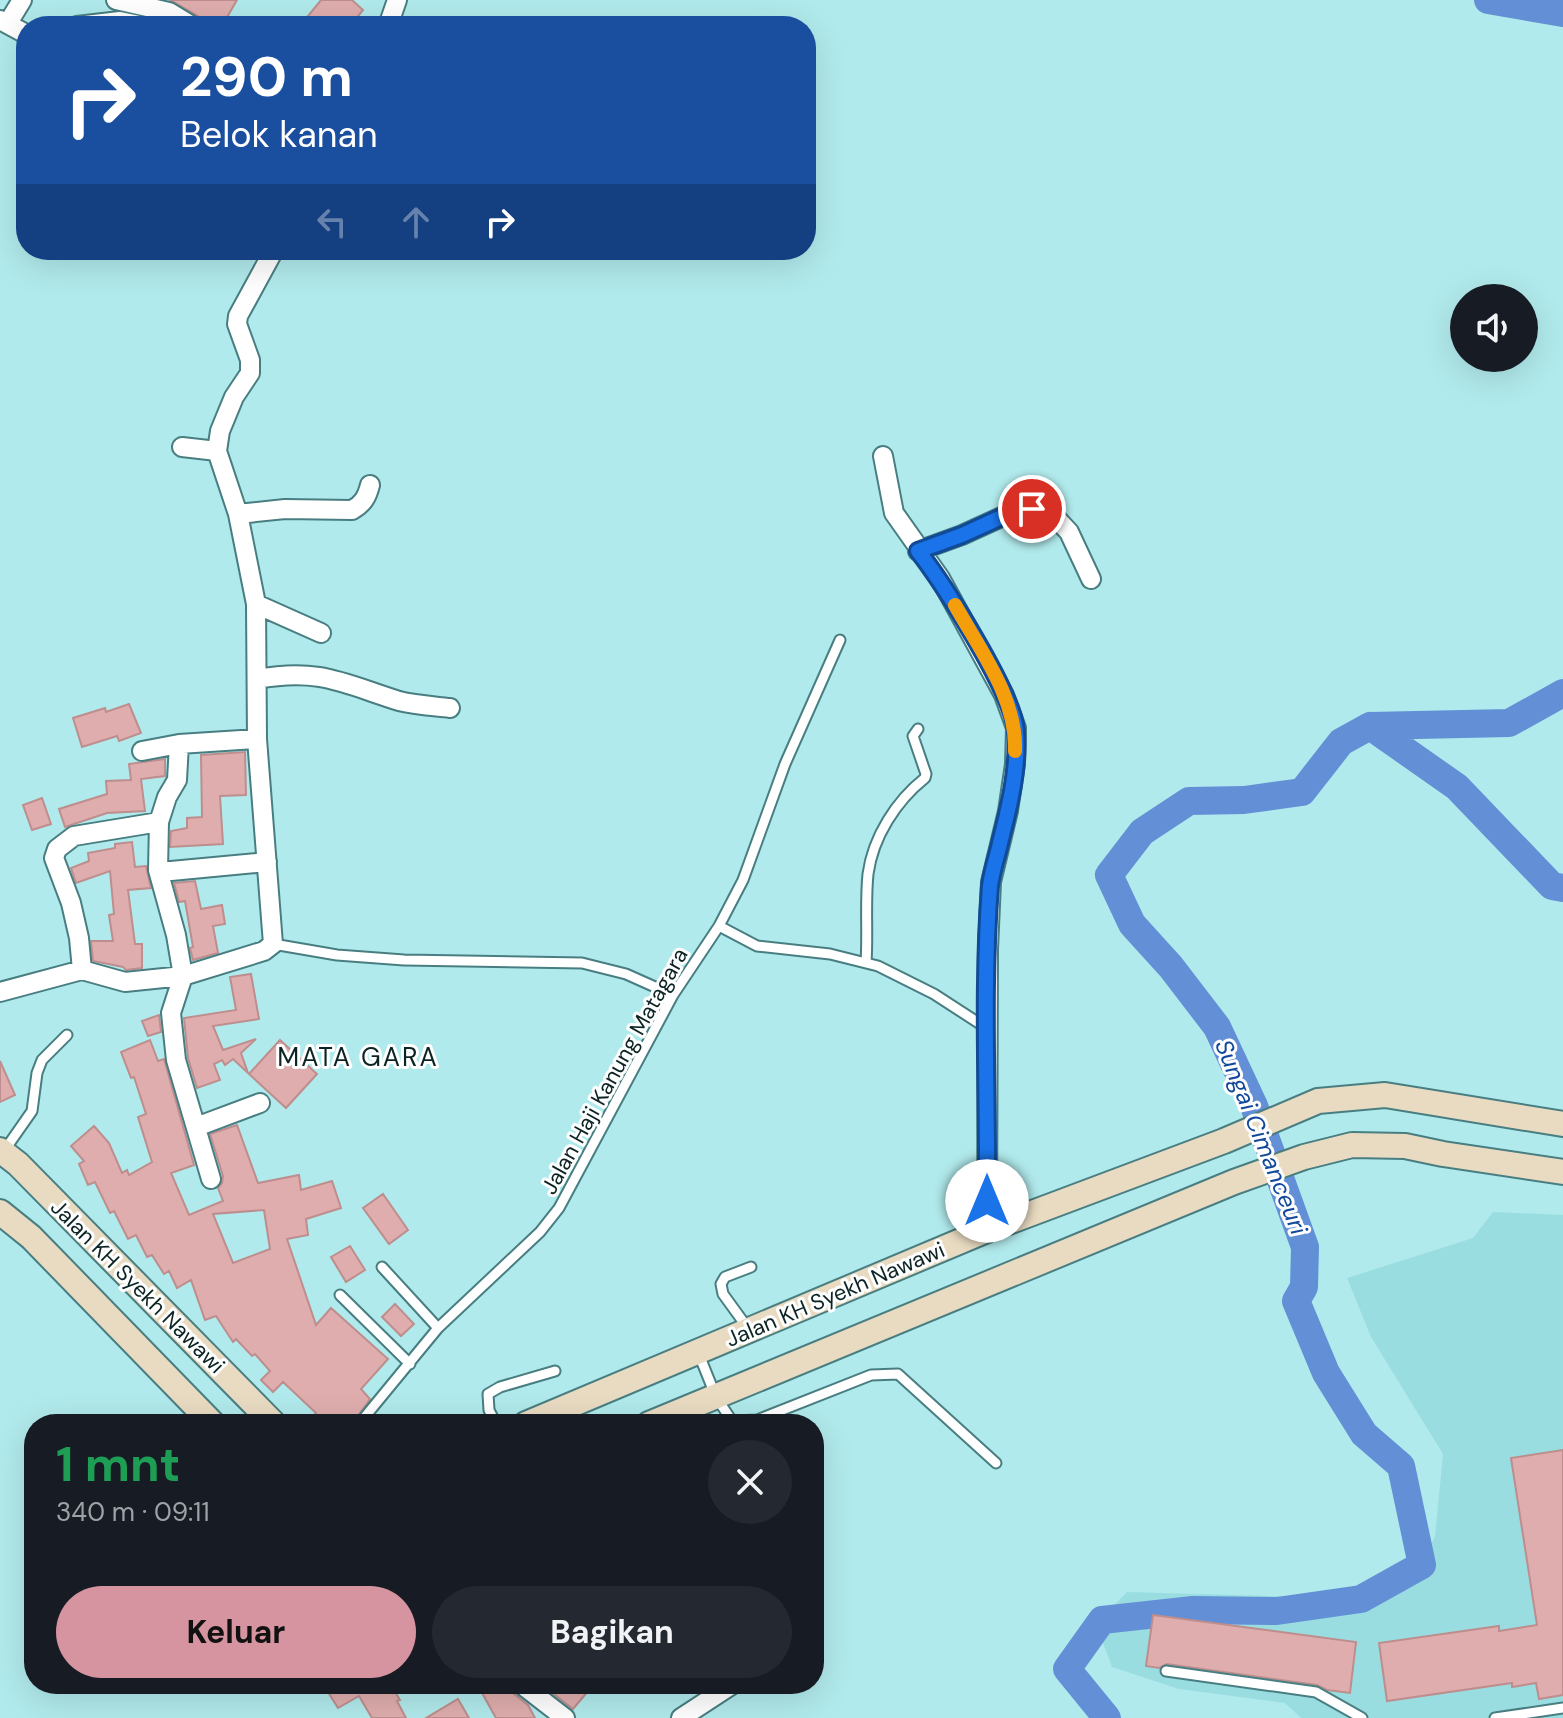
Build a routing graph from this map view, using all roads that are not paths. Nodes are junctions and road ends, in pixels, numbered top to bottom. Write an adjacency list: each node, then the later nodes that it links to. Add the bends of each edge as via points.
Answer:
1 (22, 0): 4 (street)
2 (116, 0): 3 (street)
3 (173, 6)
4 (4, 22)
5 (269, 260): 7 (street, via 238,316 250,373 234,397)
6 (182, 447): 7 (street)
7 (217, 451): 10 (street)
8 (883, 456): 11 (street, via 894,513)
9 (370, 485): 10 (street, via 368,495 352,510)
10 (238, 514): 13 (street)
11 (918, 551): 12 (street, via 1019,509 1032,509 1054,516 1069,532); 32 (street, via 940,578 984,657 1016,728 1008,811 991,882)
12 (1091, 579)
13 (256, 604): 14 (street); 16 (street)
14 (321, 633)
15 (840, 640): 25 (lane, Jalan Haji Kanung Matagara, via 785,764 743,880)
16 (257, 679): 17 (street, via 310,674 403,702); 19 (street)
17 (450, 708)
18 (918, 729): 27 (lane, via 913,736 925,778 895,808 873,849)
19 (257, 739): 20 (street); 23 (street)
20 (179, 744): 21 (street); 22 (street, via 177,780)
21 (142, 751)
22 (159, 822): 24 (street); 28 (street, via 74,836 57,849 54,858 71,903)
23 (267, 862): 24 (street); 26 (street)
24 (158, 870): 29 (street)
25 (719, 926): 27 (lane, via 757,946); 31 (lane, Jalan Haji Kanung Matagara)
26 (273, 944): 29 (street); 31 (lane, via 404,960 582,963 626,974)
27 (866, 963): 32 (lane, via 934,994)
28 (82, 970): 29 (street, via 125,982); 30 (street)
29 (183, 976): 36 (street, via 171,1026)
30 (0, 992)
31 (673, 995): 45 (lane, Jalan Haji Kanung Matagara, via 559,1208)
32 (988, 1029): 41 (street)
33 (67, 1035): 37 (lane, via 42,1060 32,1111)
34 (260, 1103): 36 (street)
35 (1563, 1124): 41 (main road, Jalan KH Syekh Nawawi, via 1385,1095 1318,1101)
36 (196, 1127): 39 (street)
37 (2, 1151): 52 (main road, Jalan KH Syekh Nawawi)
38 (1563, 1172): 50 (main road, via 1405,1146 1352,1145 1304,1157)
39 (211, 1179)
40 (0, 1212): 51 (main road, Jalan KH Syekh Nawawi, via 31,1237)
41 (987, 1230): 46 (main road, Jalan KH Syekh Nawawi)
42 (382, 1267): 45 (lane)
43 (751, 1267): 46 (lane, via 725,1277 721,1284)
44 (340, 1295): 48 (lane)
45 (438, 1328): 48 (lane, Jalan Haji Kanung Matagara)
46 (749, 1330): 47 (main road, Jalan KH Syekh Nawawi)
47 (698, 1352): 50 (lane); 55 (main road, Jalan KH Syekh Nawawi)
48 (410, 1364): 53 (lane, Jalan Haji Kanung Matagara)
49 (555, 1371): 54 (lane, via 488,1394)
50 (716, 1397): 56 (main road); 57 (lane)
51 (203, 1414)
52 (264, 1414)
53 (368, 1414)
54 (491, 1414)
55 (550, 1414)
56 (676, 1414)
57 (727, 1414)
58 (772, 1414): 59 (lane, via 871,1375 898,1374)
59 (996, 1463)
60 (1166, 1671): 66 (lane, via 1316,1692)
61 (534, 1694): 64 (street)
62 (718, 1694): 65 (street)
63 (1563, 1708): 67 (lane)
64 (565, 1718)
65 (681, 1718)
66 (1362, 1718)
67 (1495, 1718)

